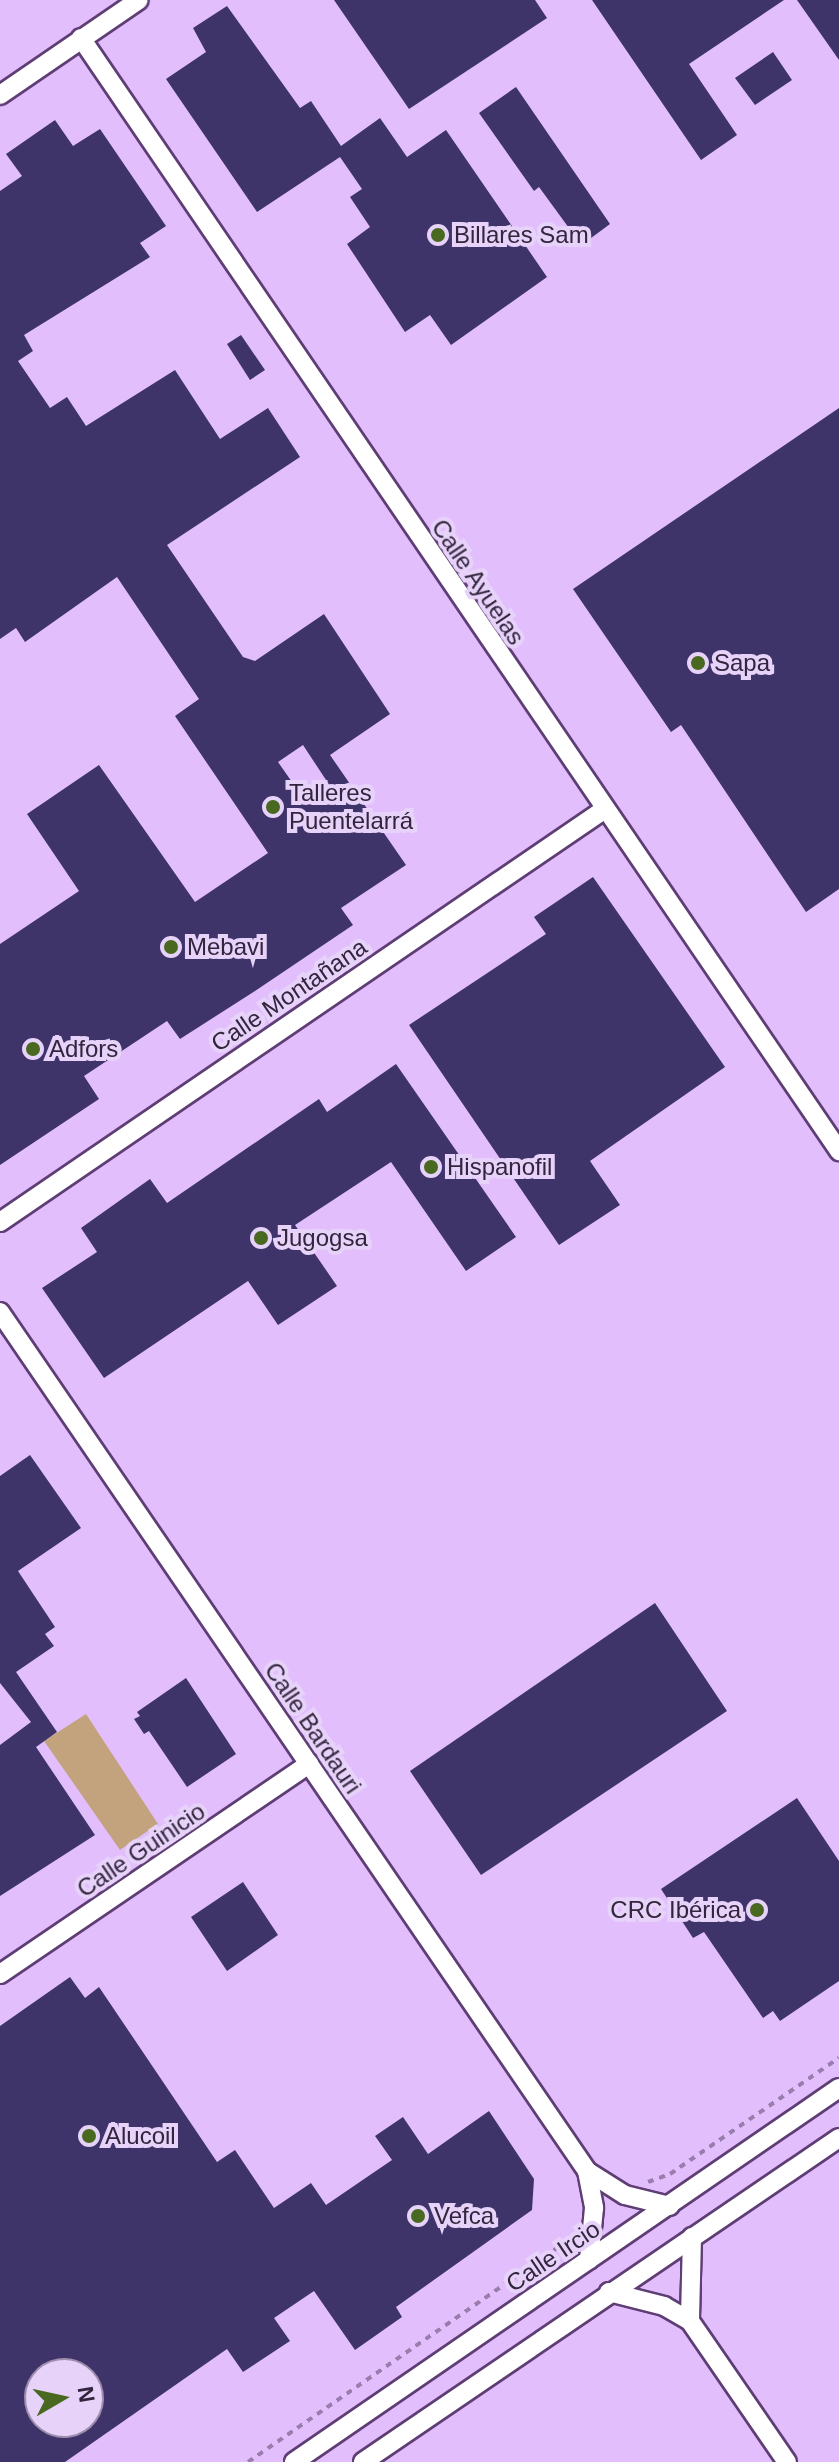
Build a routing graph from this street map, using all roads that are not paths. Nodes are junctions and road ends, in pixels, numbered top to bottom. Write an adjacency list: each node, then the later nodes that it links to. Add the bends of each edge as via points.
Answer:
1 (139, 0): 2 (street)
2 (81, 38): 3 (street); 4 (street, Calle Ayuelas)
3 (0, 95)
4 (605, 809): 5 (street, Calle Ayuelas); 6 (street, Calle Montañana)
5 (839, 1151)
6 (0, 1222)
7 (0, 1312): 8 (street, Calle Bardauri)
8 (309, 1764): 9 (street, Calle Guinicio); 12 (street, Calle Bardauri)
9 (0, 1974)
10 (839, 2088): 13 (street, Calle Ircio)
11 (839, 2138): 14 (street)
12 (587, 2171): 13 (street, Calle Bardauri, via 625,2195); 15 (street, Calle Bardauri, via 593,2217)
13 (670, 2206): 15 (street, Calle Ircio)
14 (692, 2237): 16 (street); 17 (street)
15 (589, 2260): 18 (street, Calle Ircio)
16 (609, 2292): 17 (street, via 664,2306); 19 (street)
17 (690, 2321): 20 (street)
18 (294, 2462)
19 (363, 2462)
20 (787, 2462)

